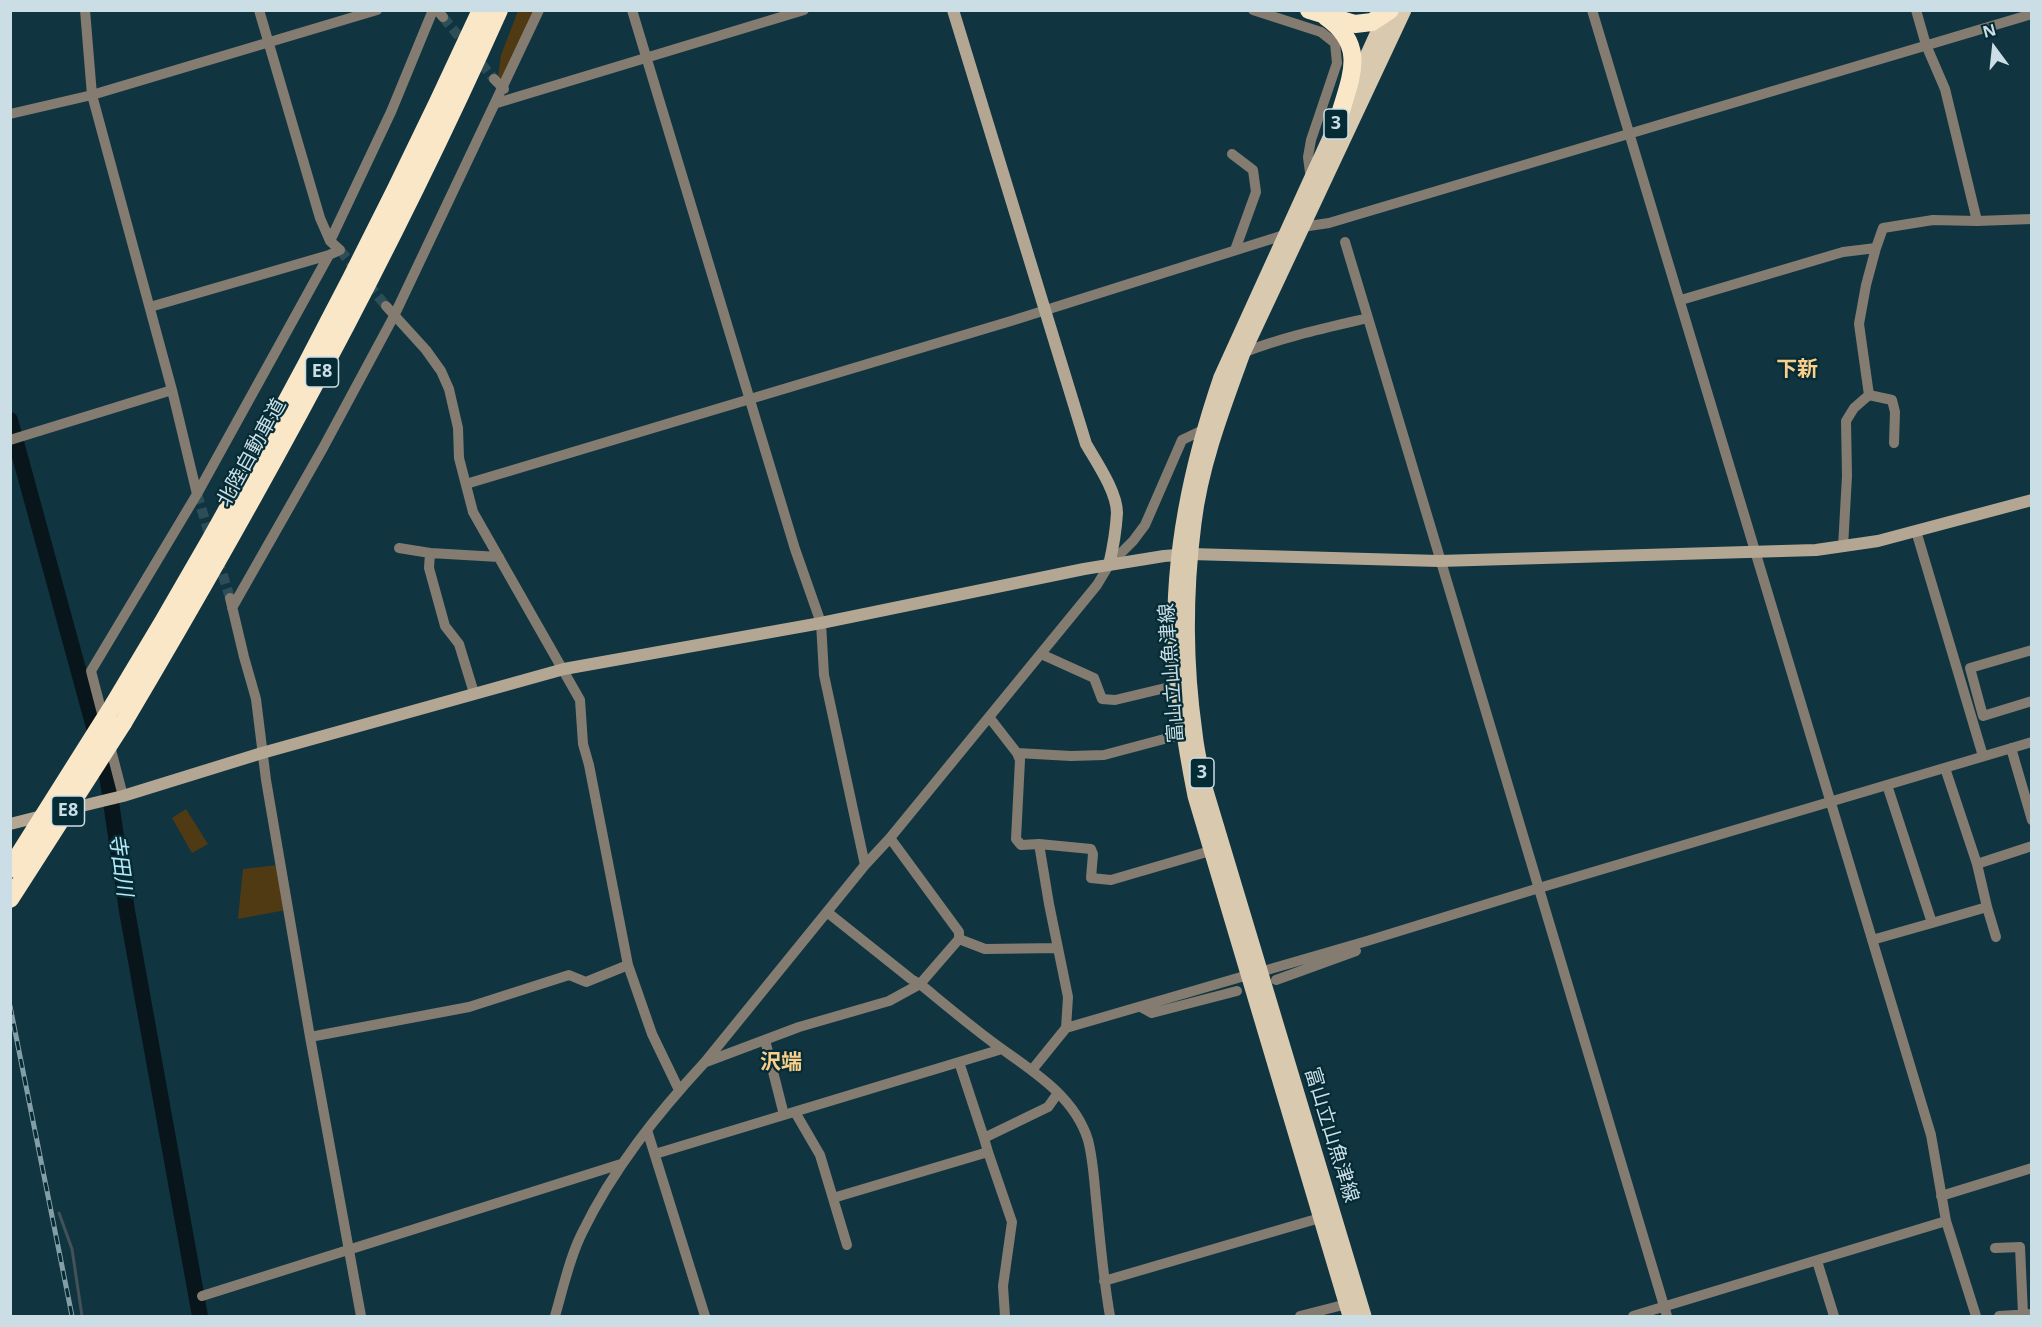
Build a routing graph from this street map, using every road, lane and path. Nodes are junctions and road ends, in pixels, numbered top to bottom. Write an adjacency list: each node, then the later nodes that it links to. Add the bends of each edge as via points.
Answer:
1 (85, 10): 23 (street)
2 (259, 10): 18 (street)
3 (377, 10): 18 (street)
4 (467, 10): 30 (highway)
5 (481, 10): 30 (highway, 北陸自動車道 / E8)
6 (501, 10): 93 (highway, 北陸自動車道 / E8, bridge, via 292,429 123,723)
7 (540, 10): 22 (street)
8 (632, 10): 20 (street)
9 (804, 10): 20 (street)
10 (953, 10): 43 (street)
11 (1253, 10): 29 (street, via 1321,32 1335,43 1337,63 1308,157)
12 (1592, 10): 27 (street)
13 (1916, 10): 19 (street)
14 (1392, 11): 16 (highway, via 1363,24); 26 (main road, 富山立山魚津線 / 3); 33 (main road, 富山立山魚津線 / 3)
15 (438, 13): 35 (street)
16 (1317, 14): 26 (highway, via 1338,26 1353,52)
17 (2031, 15): 19 (street)
18 (267, 42): 23 (street); 35 (street)
19 (1926, 45): 27 (street); 32 (street, via 1945,89)
20 (648, 58): 24 (street); 49 (street)
21 (494, 79): 22 (street)
22 (504, 89): 24 (street)
23 (92, 95): 25 (street); 42 (street)
24 (497, 103): 44 (street)
25 (10, 114)
26 (1340, 114): 29 (main road, 富山立山魚津線 / 3)
27 (1630, 134): 33 (street, via 1329,223); 40 (street)
28 (1232, 154): 38 (street, via 1253,170 1256,192)
29 (1311, 180): 34 (main road, 富山立山魚津線 / 3)
30 (384, 214): 91 (highway, 北陸自動車道 / E8, bridge, via 278,419 176,602)
31 (2031, 219): 32 (street)
32 (1977, 221): 37 (street, via 1933,220 1883,228)
33 (1302, 227): 46 (main road, 富山立山魚津線 / 3)
34 (1284, 235): 38 (street); 46 (main road, 富山立山魚津線 / 3)
35 (330, 241): 39 (street, via 340,250)
36 (1345, 242): 45 (street)
37 (1876, 248): 40 (street, via 1843,252); 48 (street, via 1859,324)
38 (1235, 250): 43 (street)
39 (329, 255): 42 (street); 54 (street)
40 (1681, 300): 59 (street)
41 (386, 306): 44 (street)
42 (150, 308): 47 (street)
43 (1045, 310): 49 (street); 64 (street, via 1086,444 1114,499 1117,512)
44 (394, 316): 53 (street, via 426,350 449,389); 76 (street, via 231,603 256,699)
45 (1368, 318): 46 (street, via 1265,343); 63 (street)
46 (1236, 355): 50 (main road, 富山立山魚津線 / 3); 61 (main road, 富山立山魚津線 / 3)
47 (172, 390): 51 (street); 54 (street)
48 (1869, 395): 52 (street, via 1892,400); 57 (street, via 1846,421)
49 (749, 398): 53 (street); 65 (street)
50 (1203, 430): 61 (main road, 富山立山魚津線 / 3, via 1189,485); 64 (street, via 1182,440 1145,525)
51 (10, 440)
52 (1894, 444)
53 (466, 484): 62 (street, via 473,512)
54 (197, 494): 81 (street, via 91,671)
55 (2031, 500): 56 (street)
56 (1916, 531): 57 (street); 78 (street)
57 (1843, 547): 59 (street)
58 (399, 548): 60 (street)
59 (1755, 551): 63 (street); 82 (street)
60 (430, 553): 62 (street); 70 (street, via 429,568 445,626 459,645)
61 (1185, 555): 63 (street); 64 (street); 69 (main road, 富山立山魚津線 / 3, via 1175,615); 88 (main road, 富山立山魚津線 / 3, via 1189,681)
62 (499, 557): 68 (street)
63 (1439, 561): 92 (street)
64 (1109, 565): 65 (street); 67 (street)
65 (820, 623): 68 (street); 90 (street, via 824,675)
66 (2031, 650): 71 (street, via 1970,668 1983,716)
67 (1041, 654): 69 (street, via 1094,678 1102,699 1115,700); 72 (street)
68 (564, 669): 70 (street); 102 (street, via 580,700 583,744)
69 (1178, 685): 73 (main road, 富山立山魚津線 / 3)
70 (474, 693): 76 (street)
71 (2031, 701)
72 (989, 717): 77 (street); 85 (street)
73 (1183, 734): 77 (street, via 1104,755); 88 (main road, 富山立山魚津線 / 3, via 1195,796)
74 (2031, 742): 75 (street)
75 (2011, 748): 78 (street); 83 (street)
76 (262, 753): 81 (street); 109 (street)
77 (1017, 753): 86 (street, via 1020,760 1016,839 1022,844)
78 (1983, 756): 79 (street)
79 (1945, 768): 80 (street); 89 (street)
80 (1887, 785): 82 (street); 96 (street)
81 (123, 796): 84 (street)
82 (1831, 801): 92 (street); 99 (street)
83 (2031, 820)
84 (10, 824)
85 (890, 838): 90 (street); 98 (street, via 959,932)
86 (1039, 844): 88 (street, via 1091,849 1091,878 1110,880); 101 (street)
87 (2031, 846): 89 (street)
88 (1217, 849): 103 (main road, 富山立山魚津線 / 3)
89 (1977, 864): 94 (street)
90 (865, 865): 95 (street)
91 (10, 869)
92 (1539, 888): 100 (street); 136 (street)
93 (10, 899)
94 (1987, 907): 96 (street); 97 (street)
95 (827, 912): 105 (street); 112 (street)
96 (1932, 923): 99 (street)
97 (1996, 936)
98 (960, 939): 101 (street, via 985,949); 105 (street)
99 (1872, 940): 125 (street, via 1931,1135)
100 (1367, 941): 103 (street); 104 (street, via 1359,950)
101 (1058, 948): 108 (street, via 1068,997)
102 (628, 965): 109 (street, via 586,982 568,975 469,1007); 115 (street, via 652,1034)
103 (1254, 973): 107 (street); 127 (main road, 富山立山魚津線 / 3); 144 (main road, 富山立山魚津線 / 3)
104 (1276, 980)
105 (920, 984): 110 (street, via 889,1001); 111 (street)
106 (1237, 992): 107 (street, via 1152,1013)
107 (1141, 1007): 108 (street)
108 (1066, 1028): 114 (street)
109 (310, 1037): 131 (street)
110 (765, 1040): 112 (street); 118 (street)
111 (1002, 1049): 113 (street); 114 (street)
112 (705, 1062): 115 (street)
113 (959, 1062): 117 (street); 120 (street)
114 (1032, 1070): 116 (street)
115 (679, 1090): 119 (street)
116 (1058, 1093): 120 (street, via 1048,1107); 133 (street, via 1078,1118 1087,1139)
117 (795, 1112): 118 (street); 126 (street, via 820,1155)
118 (784, 1115): 122 (street)
119 (647, 1130): 122 (street); 123 (street)
120 (984, 1138): 121 (street)
121 (988, 1152): 126 (street); 141 (street, via 1012,1222 1003,1286)
122 (655, 1154): 140 (street)
123 (621, 1164): 131 (street); 139 (street, via 581,1235)
124 (2031, 1168): 125 (street)
125 (1941, 1196): 128 (street)
126 (833, 1198): 129 (street)
127 (1320, 1218): 133 (street); 135 (main road, 富山立山魚津線 / 3)
128 (1946, 1221): 132 (street); 147 (street)
129 (847, 1245)
130 (1995, 1248): 137 (street, via 2020,1247)
131 (350, 1249): 134 (street); 138 (street)
132 (1817, 1261): 136 (street); 146 (street)
133 (1104, 1281): 142 (street)
134 (202, 1296)
135 (1348, 1311): 143 (street)
136 (1666, 1312): 145 (street)
137 (2027, 1314): 148 (street)
138 (362, 1317)
139 (555, 1317)
140 (705, 1317)
141 (1005, 1317)
142 (1110, 1317)
143 (1300, 1317)
144 (1364, 1317)
145 (1633, 1317)
146 (1834, 1317)
147 (1976, 1317)
148 (1999, 1317)

